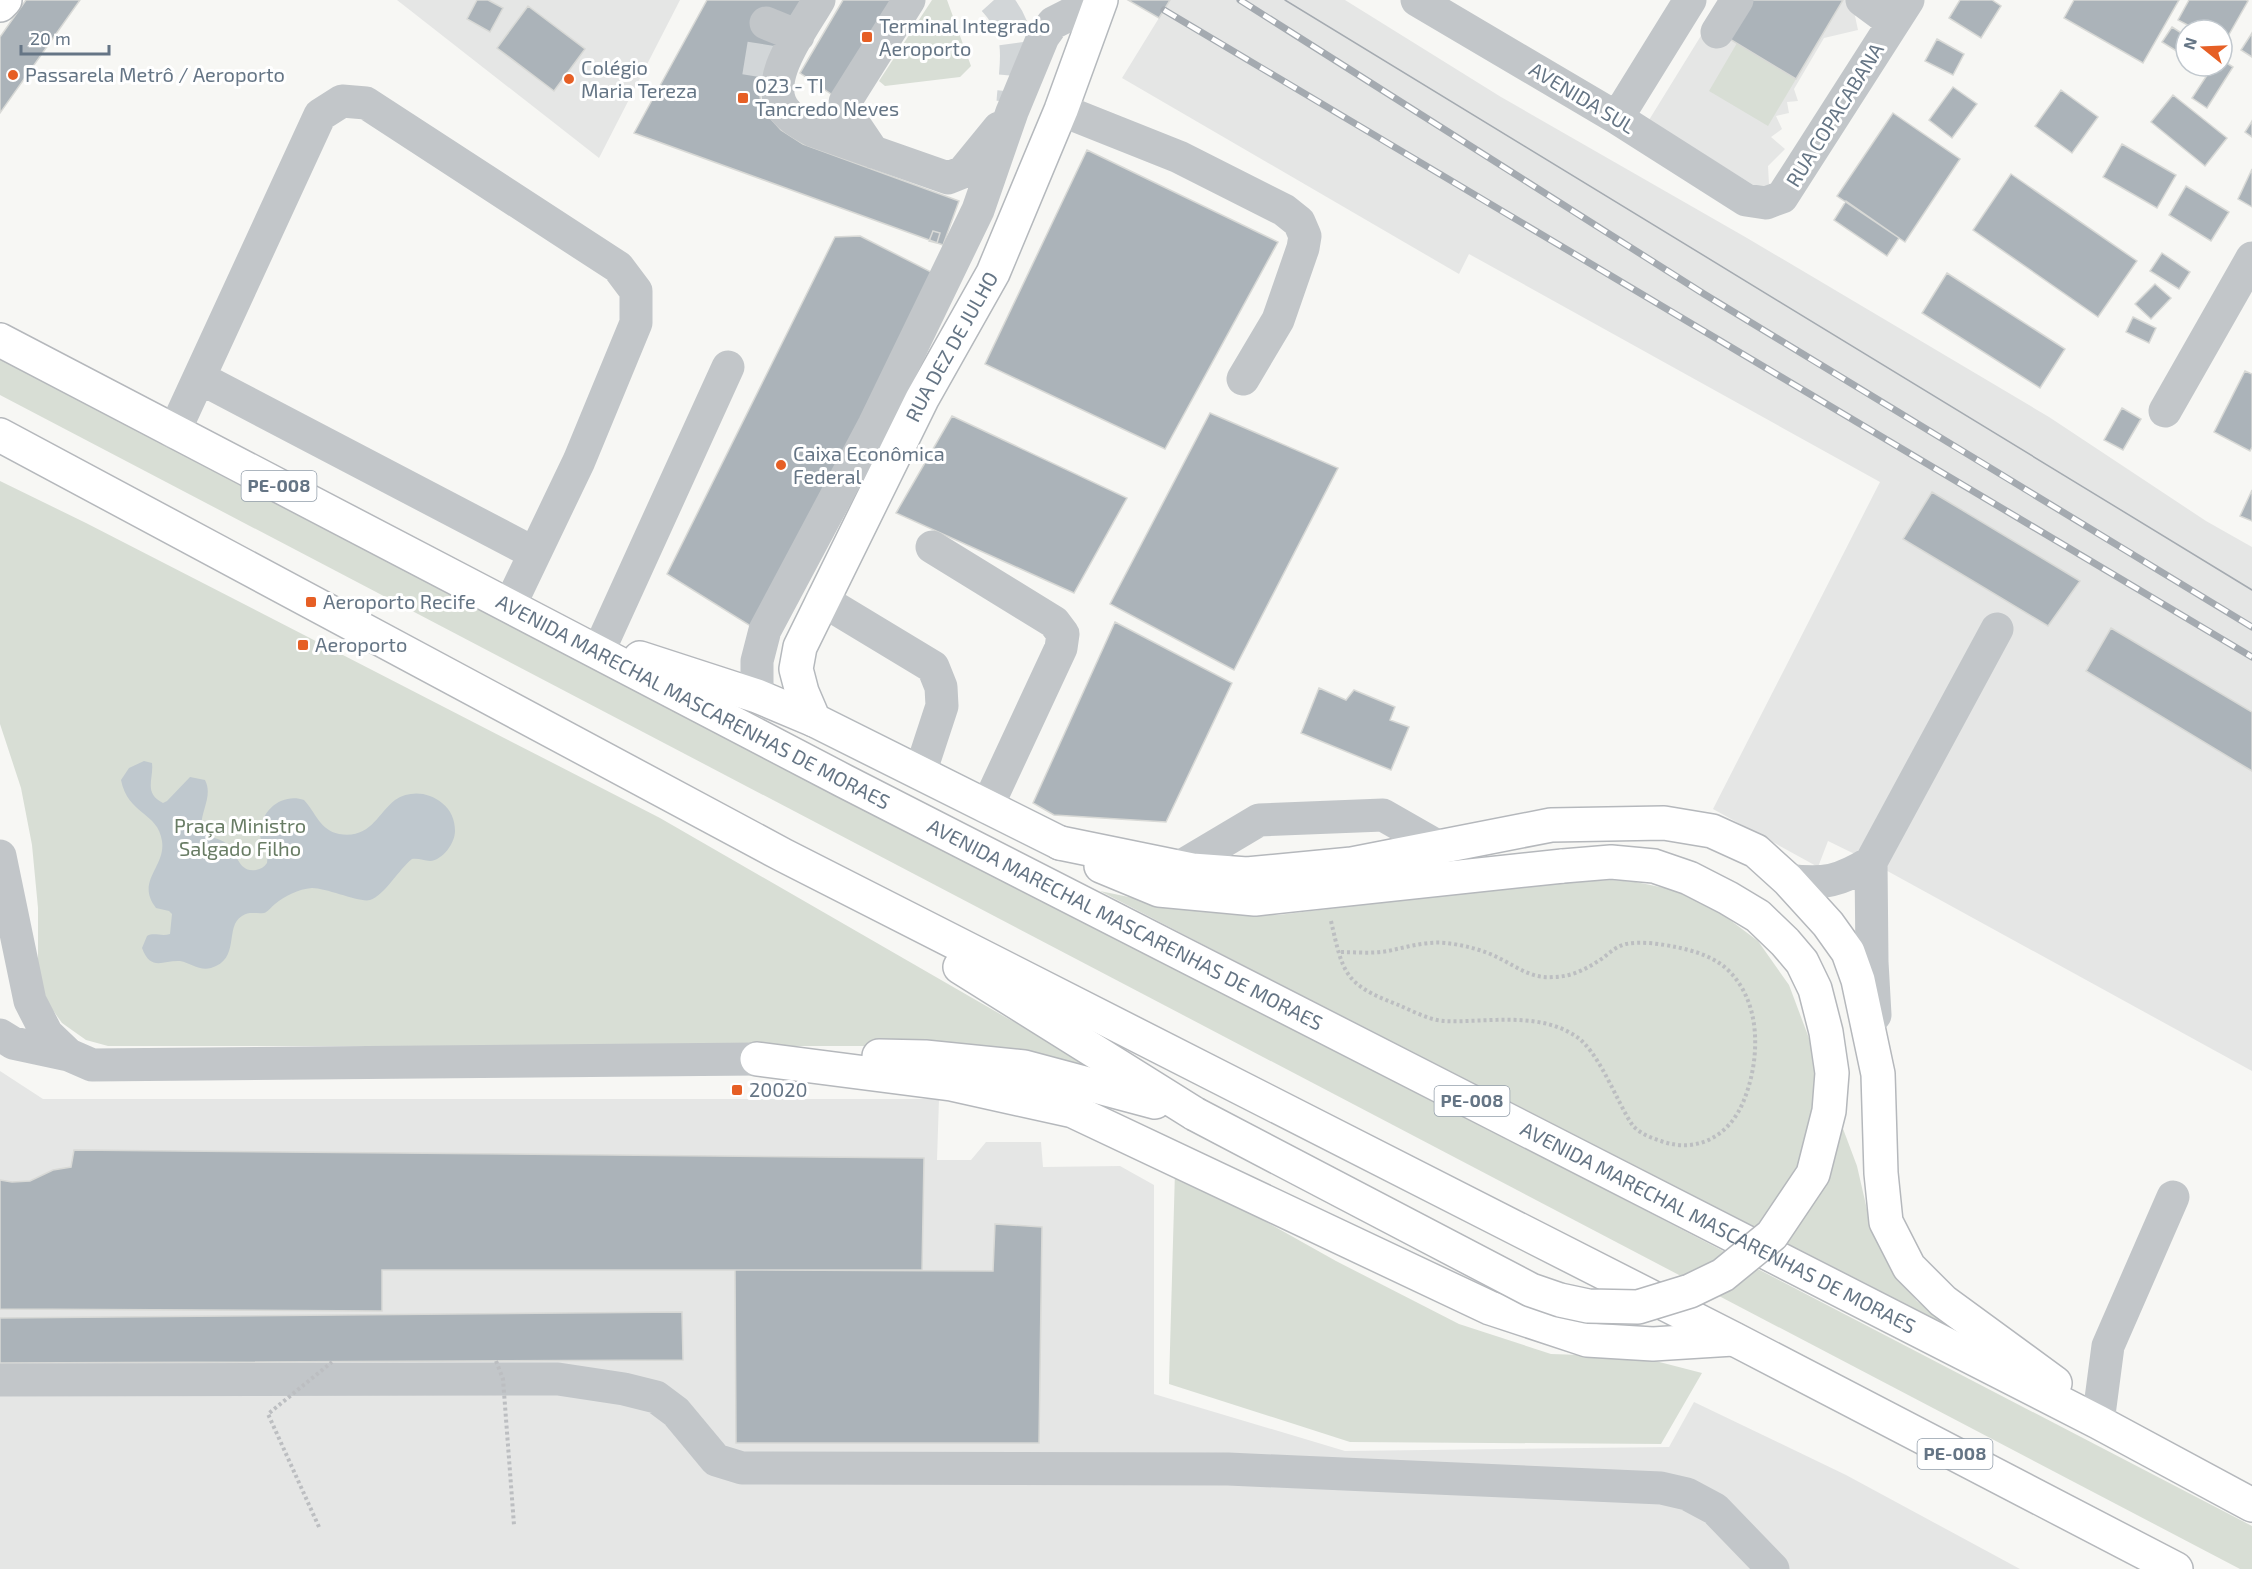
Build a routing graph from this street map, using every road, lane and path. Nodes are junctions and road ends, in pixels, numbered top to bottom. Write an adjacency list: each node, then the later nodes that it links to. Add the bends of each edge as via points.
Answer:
1 (5, 0): 9 (main road)
2 (819, 0): 13 (street)
3 (909, 0): 17 (street, via 845,102 846,112)
4 (1100, 0): 14 (main road, RUA DEZ DE JULHO); 15 (street, via 1053,23 1035,52)
5 (1417, 0): 16 (street, AVENIDA SUL)
6 (1689, 0): 16 (street)
7 (1737, 0): 12 (street)
8 (1862, 0): 10 (street)
9 (0, 5)
10 (1900, 11): 18 (street, RUA COPACABANA, via 1782,197 1766,203)
11 (766, 22): 13 (street)
12 (1717, 32)
13 (798, 36): 17 (street, via 782,64 777,84 777,95 786,113 814,131)
14 (1061, 110): 20 (main road, RUA DEZ DE JULHO, via 993,273); 25 (street, via 1179,158 1284,210 1299,222 1305,236 1303,249 1278,320)
15 (1012, 112): 17 (street, via 963,172 948,178); 22 (street, via 978,210)
16 (1617, 118): 18 (street, AVENIDA SUL)
17 (873, 152)
18 (1746, 200)
19 (2252, 258): 26 (street)
20 (968, 320): 22 (street); 31 (main road, RUA DEZ DE JULHO, via 922,399)
21 (0, 340): 27 (main road, AVENIDA MARECHAL MASCARENHAS DE MORAES / PE-008)
22 (907, 356): 36 (street, via 765,630 757,660)
23 (728, 367): 35 (street)
24 (200, 378): 27 (street); 30 (street); 30 (street, via 320,115 342,101 366,103 618,267 636,291 636,323 579,461)
25 (1243, 379)
26 (2165, 411)
27 (174, 432): 32 (main road, AVENIDA MARECHAL MASCARENHAS DE MORAES / PE-008)
28 (0, 435): 42 (main road, PE-008)
29 (932, 547): 39 (street, via 1054,622 1063,634 1061,648)
30 (534, 553): 32 (street)
31 (822, 600): 37 (main road, RUA DEZ DE JULHO, via 800,647 796,669); 38 (street, via 933,667 941,687 942,706)
32 (510, 605): 34 (main road, AVENIDA MARECHAL MASCARENHAS DE MORAES / PE-008)
33 (1997, 629): 44 (street)
34 (558, 632): 35 (main road); 59 (main road, AVENIDA MARECHAL MASCARENHAS DE MORAES / PE-008)
35 (601, 646): 36 (main road)
36 (757, 696): 37 (main road)
37 (814, 720): 38 (main road)
38 (921, 773): 39 (main road)
39 (987, 807): 40 (main road)
40 (1060, 843): 45 (main road); 53 (main road, bridge, via 1108,871 1159,890 1256,899 1611,862 1654,866 1728,898 1758,916 1785,942 1802,962 1815,989 1832,1073 1829,1111 1813,1174 1772,1235 1723,1275 1690,1291 1638,1307 1588,1306 1531,1290)
41 (1439, 847): 45 (main road, via 1352,864 1247,874); 45 (street, via 1383,815 1259,820); 46 (main road, via 1551,825 1664,824 1712,831 1756,851)
42 (783, 855): 53 (main road); 55 (main road, PE-008)
43 (0, 856): 50 (street, via 30,1001 47,1034)
44 (1871, 862): 46 (street, via 1828,882); 52 (street)
45 (1180, 867)
46 (1788, 880): 52 (main road, via 1848,952 1858,980)
47 (1331, 920): 48 (path)
48 (1338, 952): 48 (path, via 1346,973 1361,988 1429,1017 1443,1021 1520,1020 1557,1027 1576,1036 1606,1076 1633,1126 1674,1146 1703,1143 1732,1121 1744,1101 1753,1070 1756,1036 1752,1015 1730,972 1695,951 1667,945 1624,944 1587,968 1552,978 1521,971 1476,949 1445,943)
49 (0, 1035): 50 (street, via 13,1043)
50 (69, 1055): 51 (street, via 92,1065)
51 (757, 1059): 53 (main road, via 925,1057 1024,1067); 55 (main road, via 951,1084 1073,1111 1490,1308 1587,1340 1653,1344)
52 (1878, 1074): 59 (main road, via 1886,1222 1909,1267 1943,1301 2047,1376)
53 (1191, 1112)
54 (2173, 1197): 59 (street, via 2108,1346)
55 (1734, 1339): 64 (main road, PE-008)
56 (500, 1370): 57 (street); 61 (path, bridge); 63 (street, via 656,1397 676,1412 716,1460 742,1468 1228,1469 1661,1488 1687,1494 1715,1509)
57 (322, 1371): 58 (street); 62 (path, bridge, via 268,1414)
58 (0, 1380)
59 (2098, 1422): 60 (main road, AVENIDA MARECHAL MASCARENHAS DE MORAES / PE-008)
60 (2252, 1505)
61 (513, 1525)
62 (319, 1527)
63 (1773, 1569)
64 (2176, 1569)

